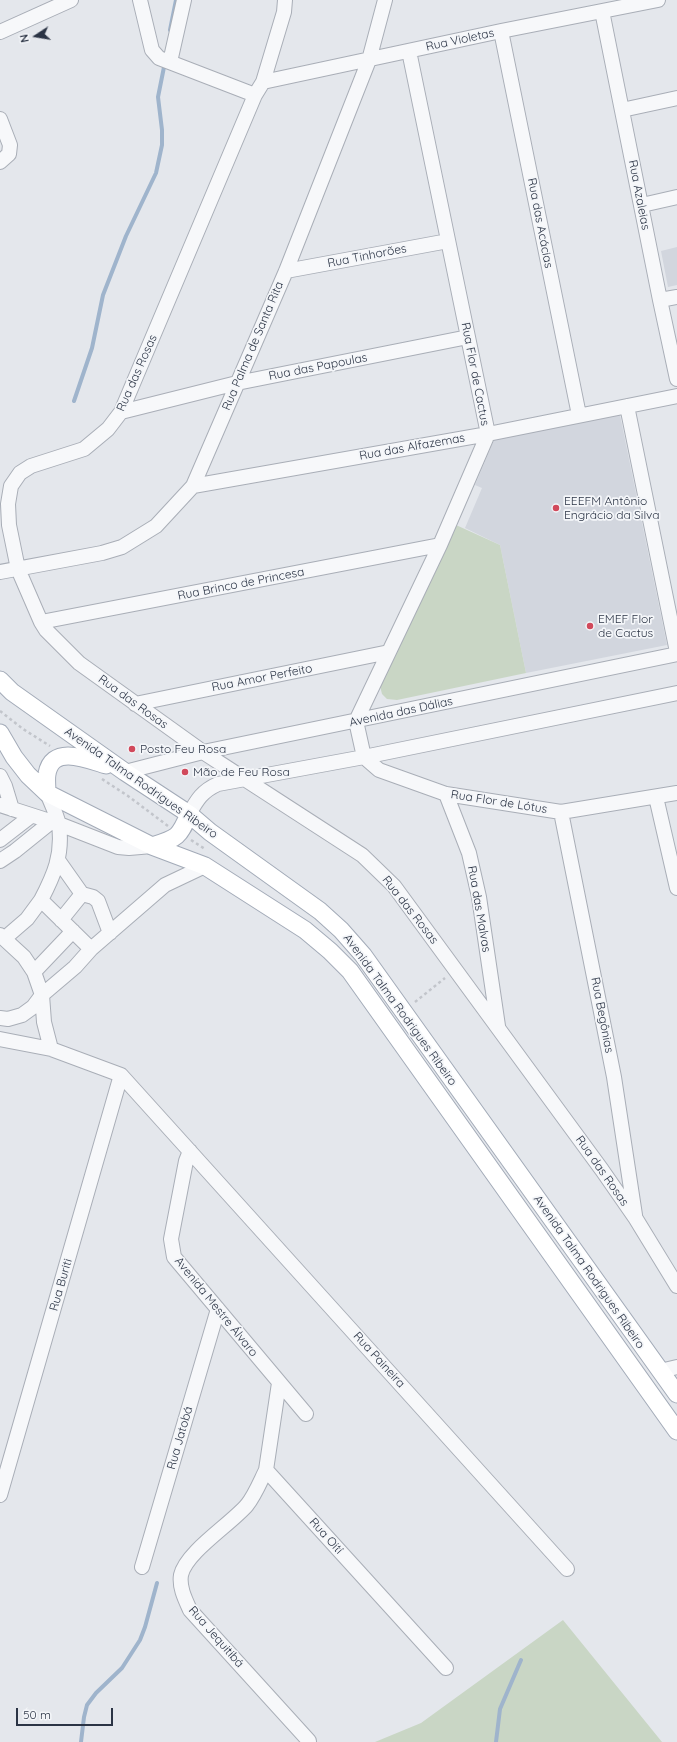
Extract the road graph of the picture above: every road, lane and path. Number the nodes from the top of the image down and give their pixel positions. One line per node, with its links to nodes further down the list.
1 (71, 0): 9 (street)
2 (140, 0): 11 (street)
3 (184, 0): 11 (street)
4 (285, 0): 13 (street, Rua das Rosas)
5 (385, 0): 12 (street, Rua Palma de Santa Rita)
6 (658, 0): 7 (street, Rua Violetas)
7 (602, 10): 8 (street, Rua Violetas); 16 (street, Rua Azaleias)
8 (501, 31): 10 (street, Rua Violetas); 31 (street, Rua das Acácias)
9 (0, 32)
10 (409, 51): 12 (street, Rua Violetas); 21 (street, Rua Flor de Cactus)
11 (166, 60): 14 (street)
12 (369, 60): 13 (street, Rua Violetas); 22 (street, Rua Palma de Santa Rita)
13 (263, 82): 14 (street, Rua das Rosas)
14 (255, 95): 30 (street, Rua das Rosas)
15 (677, 98): 16 (street)
16 (622, 110): 20 (street, Rua Azaleias)
17 (0, 119): 18 (street)
18 (0, 162)
19 (677, 197): 20 (street)
20 (642, 205): 24 (street, Rua Azaleias)
21 (448, 241): 22 (street, Rua Tinhorões); 25 (street, Rua Flor de Cactus)
22 (286, 271): 27 (street, Rua Palma de Santa Rita)
23 (677, 297): 24 (street)
24 (660, 300): 26 (street, Rua Azaleias)
25 (468, 336): 27 (street, Rua das Papoulas); 32 (street, Rua Flor de Cactus)
26 (677, 379)
27 (237, 383): 30 (street, Rua das Papoulas); 33 (street, Rua Palma de Santa Rita)
28 (677, 396): 29 (street, Rua das Alfazemas)
29 (627, 406): 31 (street, Rua das Alfazemas); 39 (street)
30 (121, 412): 35 (street, Rua das Rosas)
31 (579, 416): 32 (street, Rua das Alfazemas)
32 (488, 434): 33 (street, Rua das Alfazemas); 34 (street, Rua Flor de Cactus)
33 (193, 486): 35 (street, Rua Palma de Santa Rita)
34 (440, 545): 37 (street, Rua Brinco de Princesa); 38 (street, Rua Flor de Cactus)
35 (18, 569): 36 (street, Rua Palma de Santa Rita); 37 (street, Rua das Rosas)
36 (0, 572)
37 (41, 622): 42 (street, Rua das Rosas)
38 (389, 652): 42 (street, Rua Amor Perfeito); 43 (street, Rua Flor de Cactus)
39 (677, 653): 43 (street, Avenida das Dálias)
40 (0, 680): 47 (main road, Avenida Talma Rodrigues Ribeiro)
41 (677, 693): 46 (street)
42 (135, 704): 45 (street, Rua das Rosas)
43 (356, 721): 45 (street, Avenida das Dálias); 46 (street)
44 (0, 733): 51 (main road, Avenida Talma Rodrigues Ribeiro)
45 (203, 752): 47 (street, Avenida das Dálias); 49 (street, Rua das Rosas)
46 (364, 757): 49 (street); 52 (street, Rua Flor de Lótus)
47 (125, 772): 51 (main road); 56 (main road, Avenida Talma Rodrigues Ribeiro)
48 (0, 776): 54 (street)
49 (247, 779): 56 (street); 72 (street, Rua das Rosas)
50 (677, 792): 53 (street, Rua Flor de Lótus)
51 (47, 793): 58 (street); 60 (main road, Avenida Talma Rodrigues Ribeiro)
52 (446, 794): 55 (street, Rua Flor de Lótus); 79 (street, Rua das Malvas)
53 (656, 797): 55 (street, Rua Flor de Lótus); 64 (street)
54 (6, 807): 57 (street)
55 (561, 812): 84 (street, Rua Begônias)
56 (189, 814): 60 (main road); 75 (main road, Avenida Talma Rodrigues Ribeiro)
57 (31, 816): 58 (street); 59 (street)
58 (55, 823): 60 (street); 61 (street); 62 (street)
59 (0, 840)
60 (152, 846): 63 (main road, Avenida Talma Rodrigues Ribeiro)
61 (58, 860): 65 (street); 66 (street)
62 (0, 861)
63 (205, 866): 69 (street); 93 (main road, Avenida Talma Rodrigues Ribeiro)
64 (677, 888)
65 (82, 894): 67 (street); 69 (street)
66 (42, 900): 67 (street); 70 (street)
67 (61, 920): 68 (street)
68 (73, 931): 71 (street); 73 (street)
69 (110, 933): 71 (street)
70 (2, 936): 73 (street)
71 (91, 949): 74 (street)
72 (456, 969): 75 (path); 79 (street, Rua das Rosas)
73 (34, 972): 74 (street)
74 (42, 995): 76 (street); 78 (street)
75 (403, 1012): 89 (main road, Avenida Talma Rodrigues Ribeiro)
76 (22, 1015): 77 (street); 78 (street)
77 (0, 1018)
78 (44, 1022): 81 (street)
79 (499, 1028): 84 (street, Rua das Rosas)
80 (0, 1039): 81 (street)
81 (51, 1049): 82 (street)
82 (121, 1075): 83 (street); 95 (street, Rua Buriti)
83 (190, 1151): 87 (street, Avenida Mestre Álvaro); 97 (street, Rua Paineira)
84 (636, 1220): 85 (street, Rua das Rosas)
85 (671, 1268): 86 (street, Rua das Rosas)
86 (677, 1286)
87 (218, 1309): 90 (street, Avenida Mestre Álvaro); 96 (street, Rua Jatobá)
88 (677, 1367): 89 (street)
89 (660, 1371): 91 (main road, Avenida Talma Rodrigues Ribeiro)
90 (279, 1383): 92 (street, Avenida Mestre Álvaro); 94 (street)
91 (677, 1394)
92 (306, 1414)
93 (677, 1432)
94 (266, 1470): 98 (street, Rua Oití); 99 (street, Rua Jequitibá)
95 (0, 1495)
96 (142, 1567)
97 (567, 1569)
98 (446, 1668)
99 (309, 1741)

